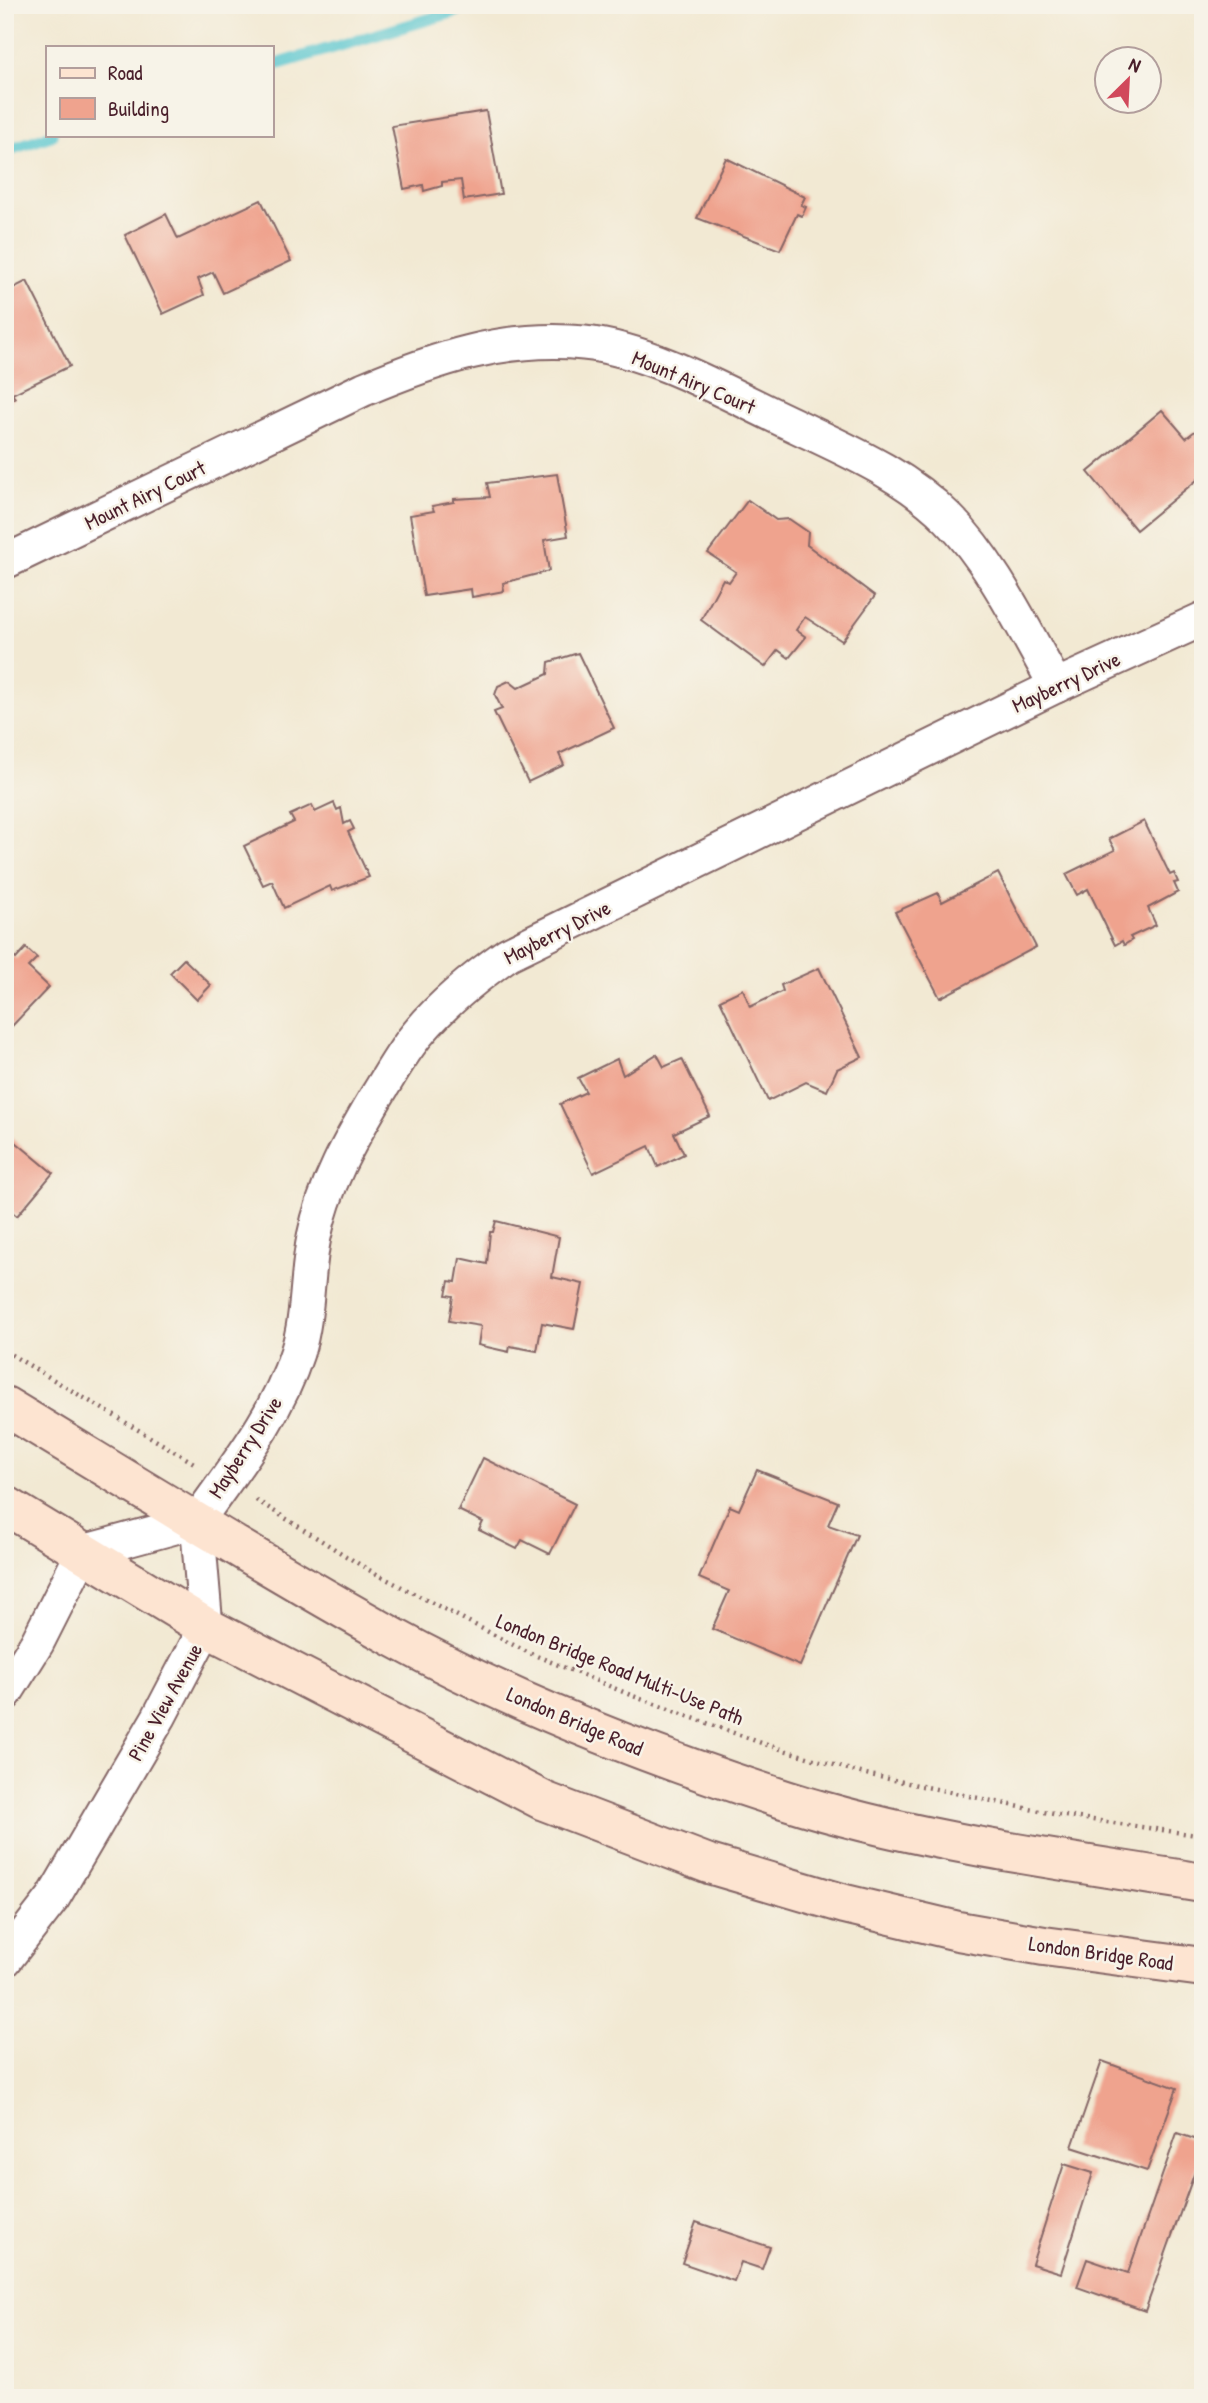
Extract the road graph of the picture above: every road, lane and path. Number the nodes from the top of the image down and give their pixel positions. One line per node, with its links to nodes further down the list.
1 (5, 562): 3 (street, Mount Airy Court)
2 (1203, 619): 3 (street, Mayberry Drive)
3 (1056, 686): 6 (street, Mayberry Drive)
4 (5, 1351): 6 (path, London Bridge Road Multi-Use Path)
5 (5, 1406): 8 (main road, London Bridge Road)
6 (225, 1481): 8 (street, Mayberry Drive); 12 (path, London Bridge Road Multi-Use Path)
7 (5, 1505): 9 (main road, London Bridge Road)
8 (197, 1521): 9 (street); 10 (street, Pine View Avenue); 13 (main road, London Bridge Road)
9 (83, 1552): 10 (main road, London Bridge Road); 11 (street)
10 (206, 1627): 14 (street, Pine View Avenue); 15 (main road, London Bridge Road)
11 (5, 1694)
12 (1203, 1836)
13 (1203, 1883)
14 (5, 1960)
15 (1203, 1967)

